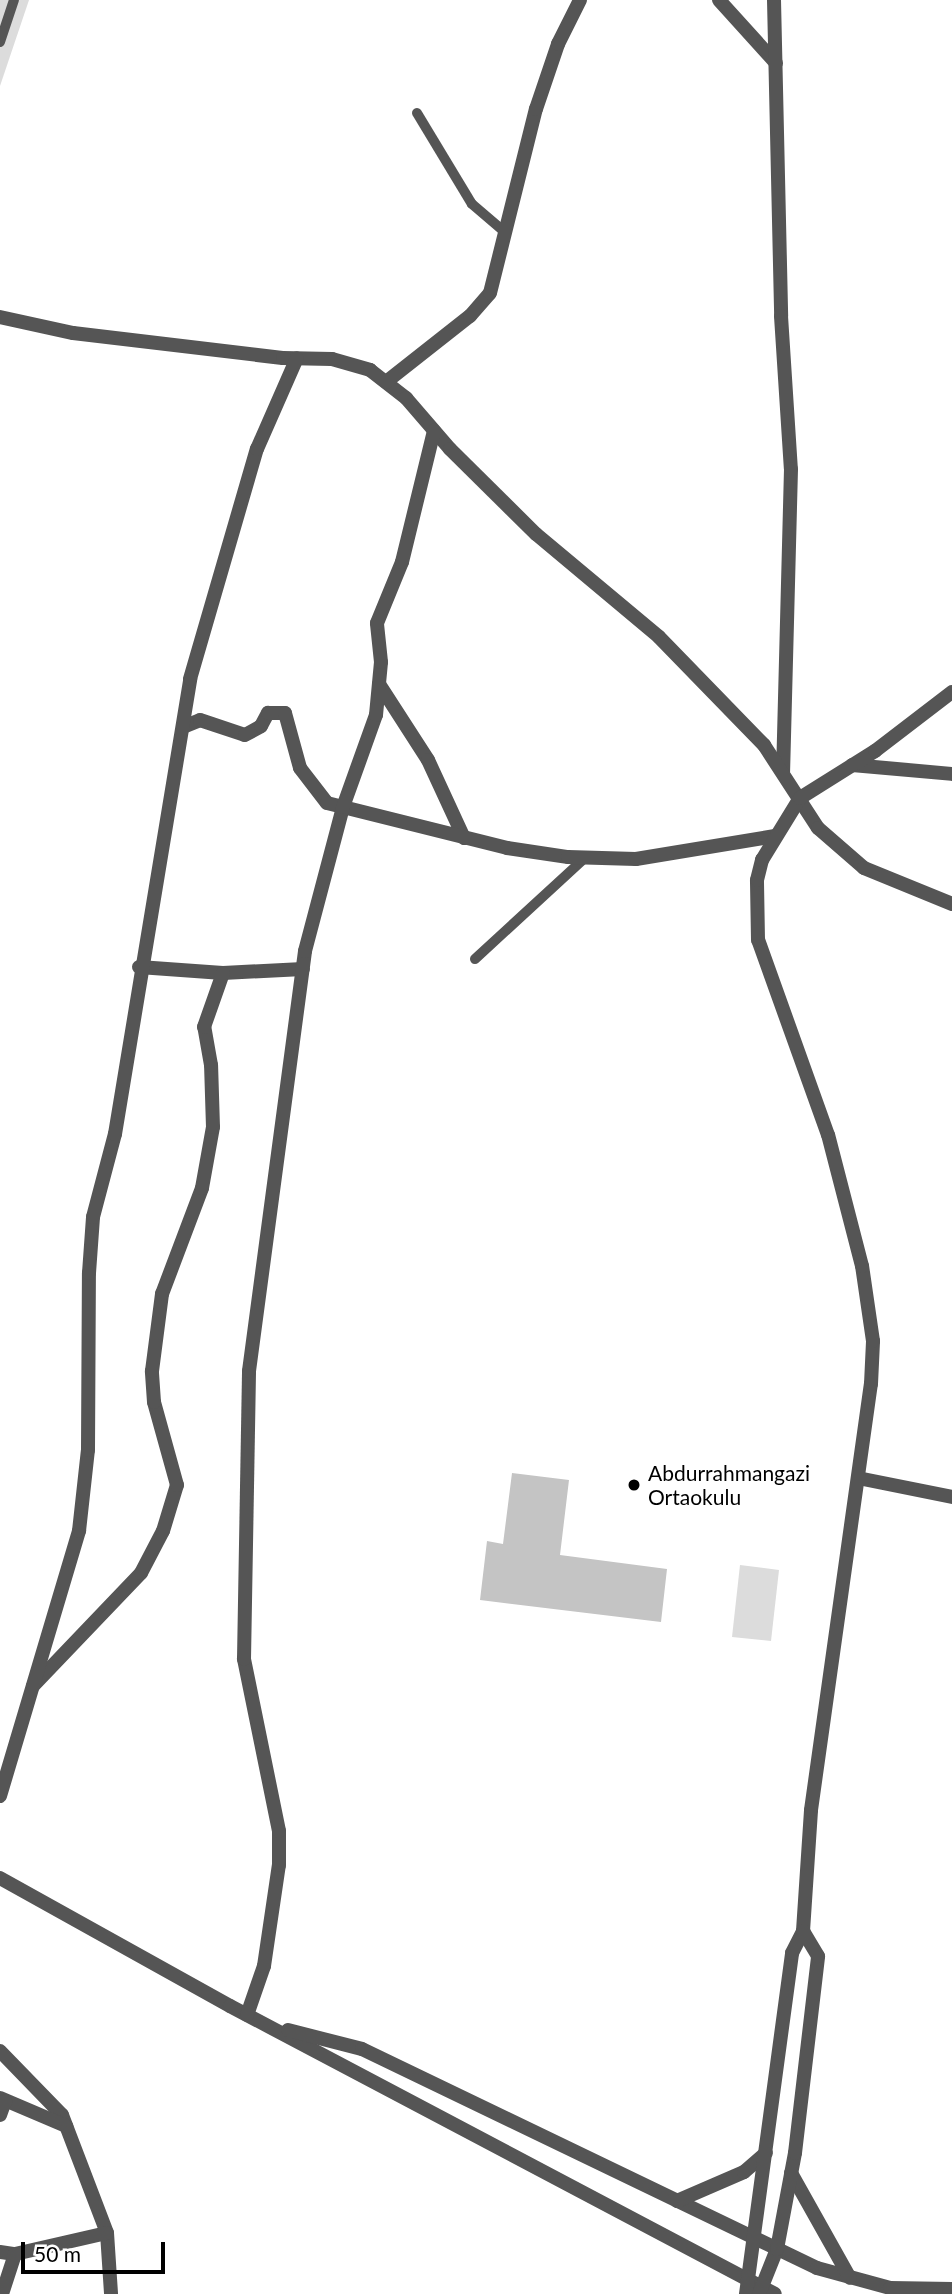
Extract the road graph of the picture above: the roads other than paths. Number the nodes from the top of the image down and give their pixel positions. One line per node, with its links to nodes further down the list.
1 (14, 0): 5 (lane)
2 (580, 0): 8 (street)
3 (719, 0): 6 (street)
4 (774, 0): 6 (street)
5 (0, 42)
6 (776, 62): 17 (street)
7 (416, 113): 8 (lane)
8 (506, 233): 11 (street)
9 (0, 317): 10 (street)
10 (297, 358): 11 (street); 15 (street)
11 (386, 382): 12 (street)
12 (434, 430): 13 (street); 17 (street)
13 (379, 684): 20 (street); 22 (street)
14 (952, 692): 16 (street)
15 (183, 727): 20 (street); 26 (street)
16 (852, 765): 18 (street); 19 (street)
17 (783, 772): 19 (street)
18 (952, 774)
19 (800, 798): 21 (street); 24 (street)
20 (343, 807): 22 (street); 27 (street)
21 (775, 836): 23 (street); 29 (street)
22 (464, 838): 23 (street)
23 (585, 858): 25 (lane)
24 (952, 904)
25 (475, 959)
26 (139, 967): 28 (street); 31 (street)
27 (303, 969): 28 (street); 35 (street)
28 (223, 973): 31 (street)
29 (858, 1478): 30 (street); 34 (street)
30 (952, 1497)
31 (32, 1687): 32 (street)
32 (0, 1796)
33 (0, 1878): 35 (street)
34 (803, 1931): 41 (street); 42 (street)
35 (247, 2015): 36 (street)
36 (263, 2023): 43 (street); 50 (street)
37 (0, 2051): 40 (street)
38 (3, 2099): 39 (street); 40 (street)
39 (0, 2115)
40 (66, 2126): 44 (street)
41 (766, 2153): 43 (street); 45 (street)
42 (791, 2173): 46 (street); 49 (street)
43 (677, 2201): 45 (street)
44 (107, 2233): 48 (street); 54 (street)
45 (754, 2238): 46 (street); 50 (street)
46 (777, 2249): 49 (street); 52 (street)
47 (0, 2252): 48 (street)
48 (15, 2254): 53 (street)
49 (850, 2278): 51 (street)
50 (746, 2288): 52 (street)
51 (952, 2289)
52 (766, 2292)
53 (2, 2294)
54 (111, 2294)

